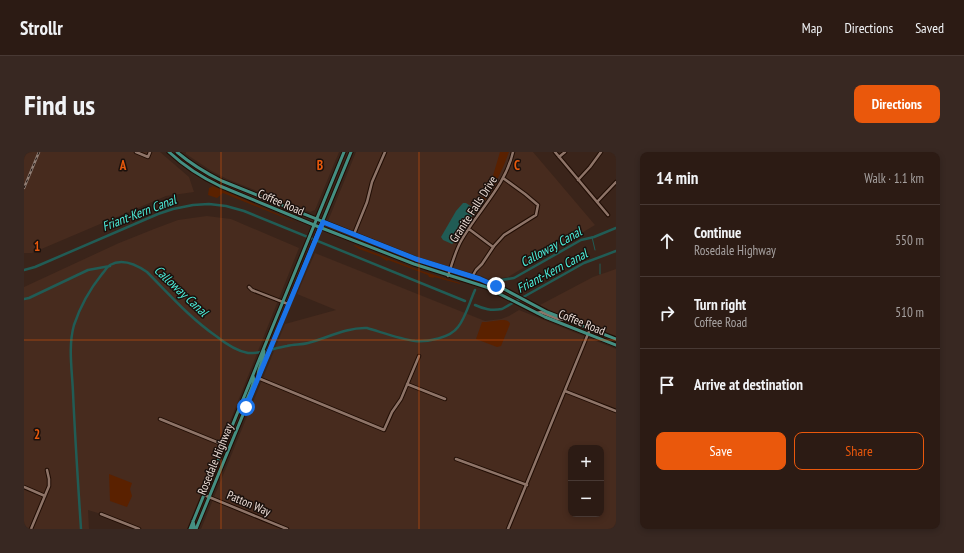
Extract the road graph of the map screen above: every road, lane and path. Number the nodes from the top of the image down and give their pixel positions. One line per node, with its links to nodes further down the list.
1 (136, 152): 2 (street)
2 (151, 152)
3 (169, 152): 20 (main road, Coffee Road)
4 (177, 152): 18 (main road, Coffee Road)
5 (344, 152): 18 (main road, Rosedale Highway)
6 (351, 152): 19 (main road, Rosedale Highway)
7 (385, 152): 23 (street)
8 (513, 152): 13 (street, Granite Falls Drive)
9 (554, 152): 12 (street)
10 (565, 152): 12 (street)
11 (601, 152): 14 (street)
12 (559, 158): 14 (street)
13 (503, 178): 22 (street, Granite Falls Drive); 24 (street)
14 (578, 180): 16 (street)
15 (616, 182): 16 (street)
16 (597, 202): 17 (street)
17 (608, 216)
18 (317, 219): 19 (main road, Coffee Road); 20 (main road, Rosedale Highway)
19 (323, 222): 21 (main road, Rosedale Highway); 23 (main road, Coffee Road)
20 (314, 225): 21 (main road, Coffee Road); 29 (main road, Rosedale Highway)
21 (320, 228): 26 (main road, Coffee Road); 30 (main road, Rosedale Highway)
22 (469, 229): 24 (street); 25 (street, Granite Falls Drive)
23 (354, 234): 25 (main road, Coffee Road)
24 (493, 247): 27 (street)
25 (450, 270): 26 (street, Granite Falls Drive); 27 (main road, Coffee Road)
26 (448, 276): 31 (main road, Coffee Road)
27 (472, 277): 32 (main road, Coffee Road)
28 (249, 287): 29 (street)
29 (283, 302): 30 (street); 38 (main road, Rosedale Highway)
30 (288, 304): 38 (main road, Rosedale Highway)
31 (538, 313): 32 (street); 34 (main road, Coffee Road)
32 (568, 320): 33 (main road, Coffee Road)
33 (590, 329): 34 (street); 35 (main road, Coffee Road)
34 (588, 334): 36 (main road, Coffee Road); 42 (street)
35 (616, 339)
36 (616, 345)
37 (419, 356): 41 (street)
38 (263, 357): 39 (main road, Rosedale Highway); 40 (main road, Rosedale Highway)
39 (253, 376): 44 (main road); 47 (main road, Rosedale Highway)
40 (258, 378): 41 (street); 44 (main road, Rosedale Highway)
41 (407, 384): 43 (street)
42 (565, 390): 45 (street); 50 (street)
43 (445, 399)
44 (246, 407): 54 (main road, Rosedale Highway)
45 (616, 411)
46 (160, 419): 47 (street)
47 (224, 446): 52 (main road, Rosedale Highway)
48 (456, 459): 50 (street)
49 (47, 470): 53 (street)
50 (527, 485): 62 (street)
51 (24, 487): 53 (street)
52 (204, 495): 54 (street, Patton Way); 56 (main road, Rosedale Highway)
53 (45, 496): 57 (street)
54 (209, 496): 60 (main road, Rosedale Highway); 61 (street, Patton Way)
55 (101, 514): 58 (street)
56 (193, 522): 59 (main road, Rosedale Highway); 60 (main road)
57 (31, 529)
58 (139, 529)
59 (190, 529)
60 (194, 529)
61 (286, 529)
62 (508, 529)

